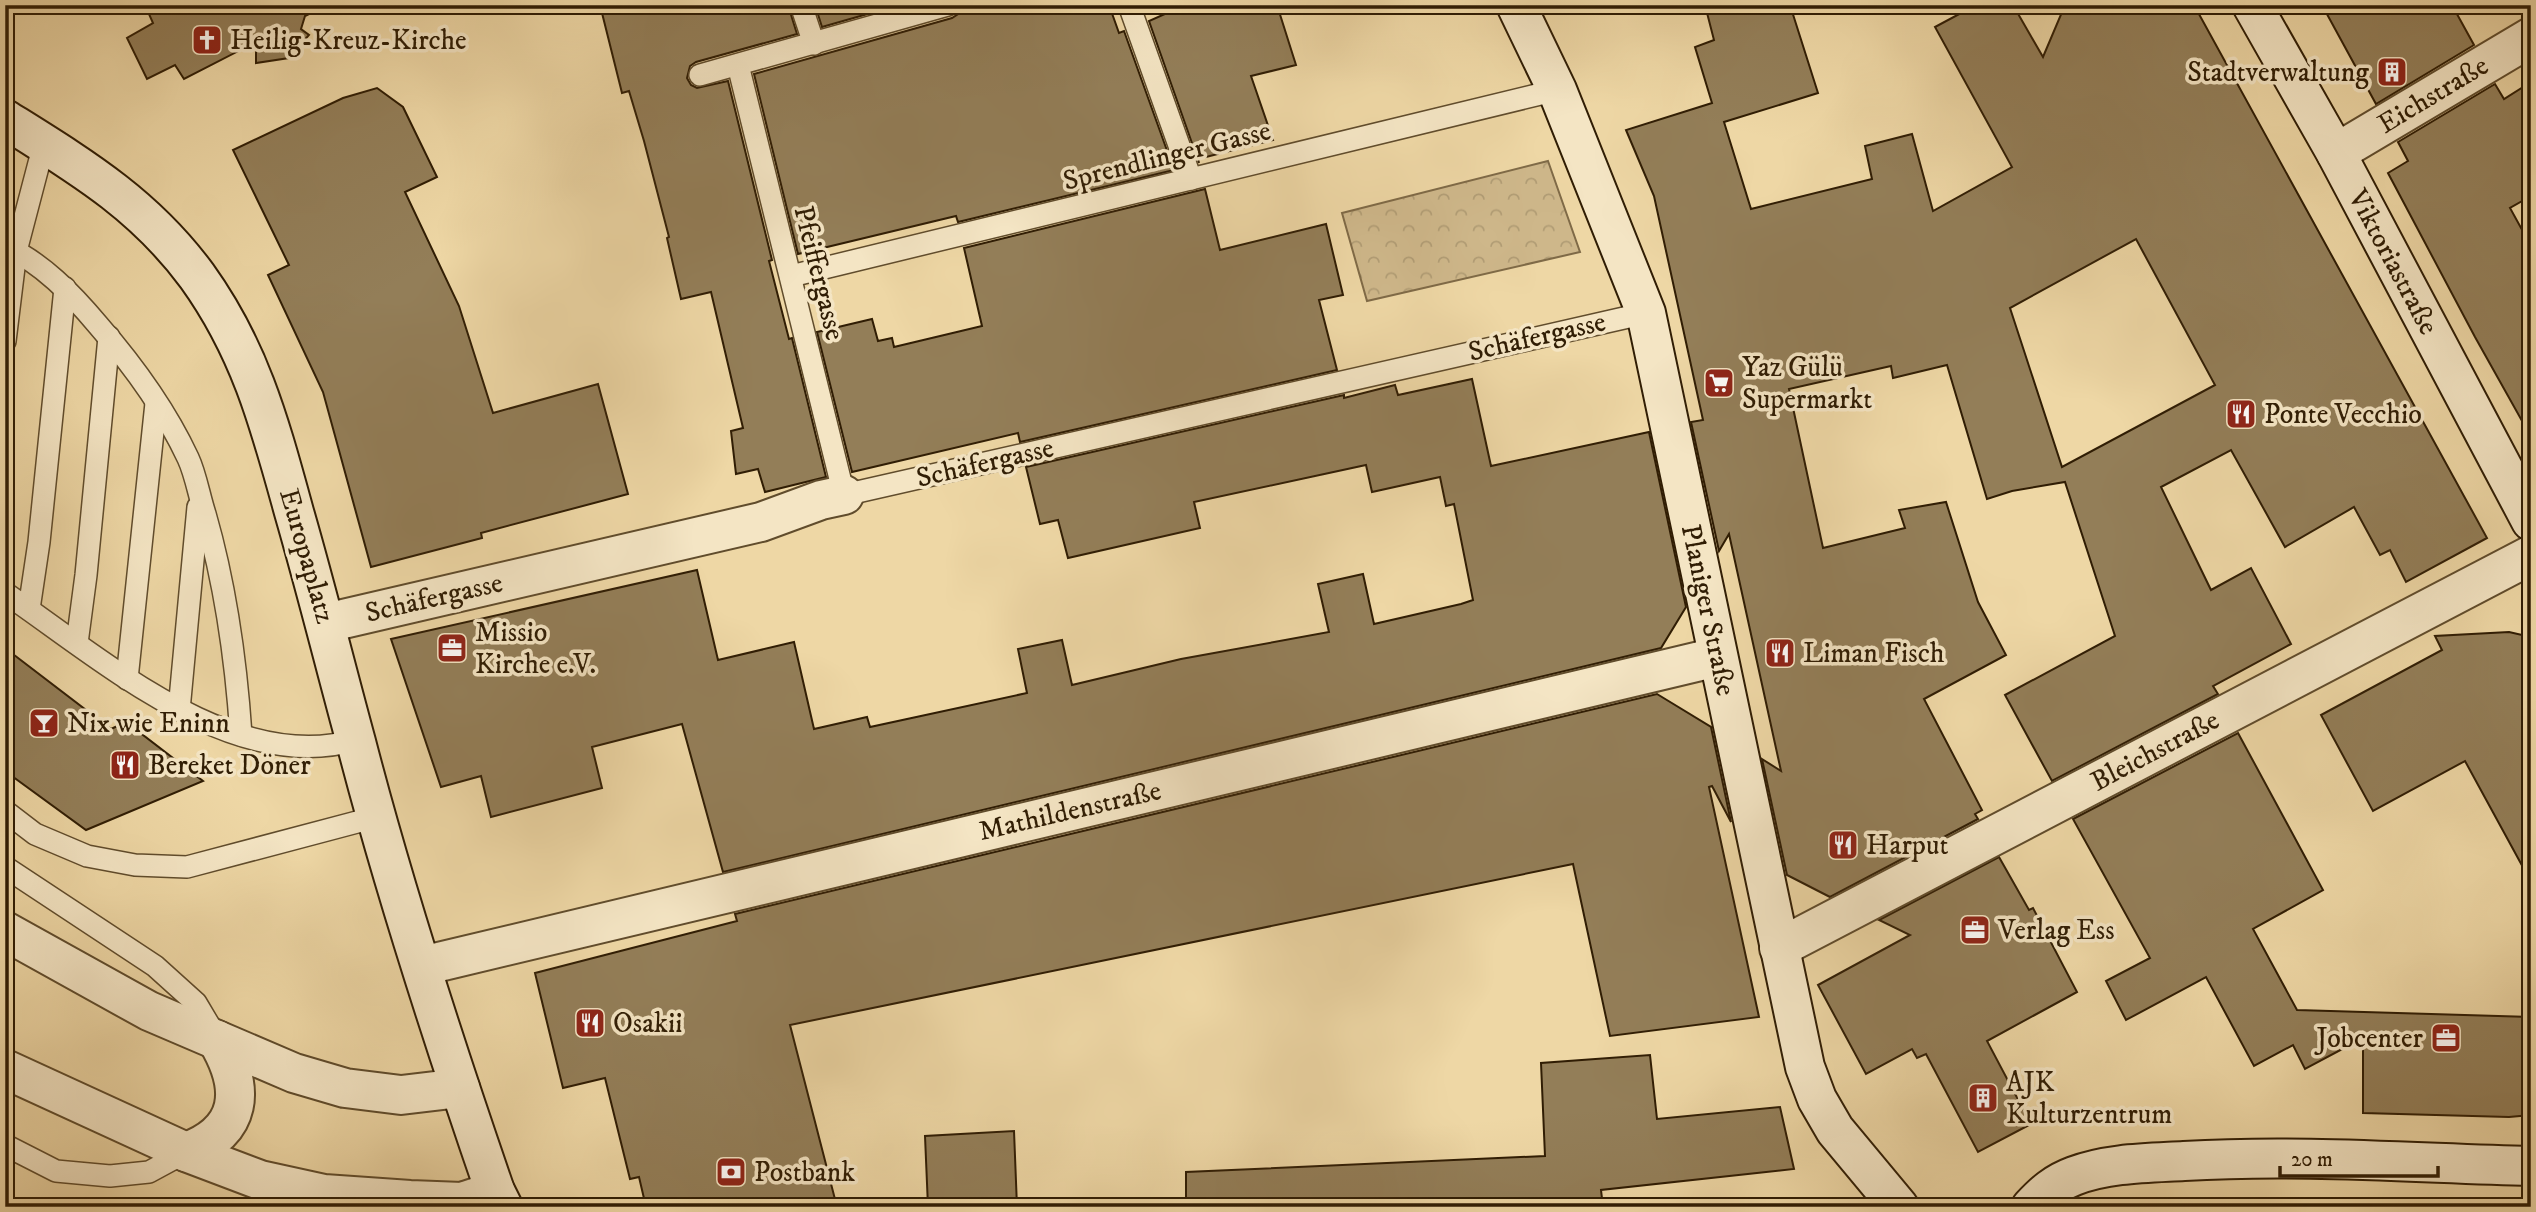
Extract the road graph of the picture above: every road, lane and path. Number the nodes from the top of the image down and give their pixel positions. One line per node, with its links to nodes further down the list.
1 (801, 5): 7 (lane)
2 (948, 5): 7 (lane)
3 (1129, 5): 14 (lane)
4 (1516, 5): 10 (street, Planiger Straße)
5 (2252, 5): 13 (street, Viktoriastraße)
6 (2531, 37): 13 (street, Eichstraße)
7 (814, 44): 8 (lane)
8 (738, 65): 9 (lane); 16 (lane, Pfeiffergasse)
9 (700, 75)
10 (1557, 90): 14 (lane, Sprendlinger Gasse); 18 (street, Planiger Straße)
11 (5, 119): 12 (street, Europaplatz)
12 (44, 144): 15 (lane); 28 (street, Europaplatz)
13 (2336, 153): 24 (street, Viktoriastraße)
14 (1191, 179): 16 (lane, Sprendlinger Gasse)
15 (11, 248): 17 (lane); 20 (lane)
16 (791, 276): 23 (lane, Pfeiffergasse)
17 (65, 288): 19 (lane); 27 (lane)
18 (1646, 313): 23 (lane, Schäfergasse); 30 (street, Planiger Straße)
19 (109, 338): 21 (lane); 29 (lane)
20 (5, 341)
21 (156, 403): 22 (lane); 31 (lane)
22 (199, 494): 32 (lane); 33 (lane)
23 (844, 495): 28 (street, Schäfergasse)
24 (2531, 521)
25 (2531, 555): 39 (street, Bleichstraße)
26 (5, 593): 27 (lane)
27 (29, 609): 29 (lane)
28 (326, 623): 34 (street, Europaplatz)
29 (77, 643): 31 (lane)
30 (1717, 657): 39 (street, Planiger Straße); 40 (street, Mathildenstraße)
31 (127, 678): 32 (lane)
32 (178, 709): 33 (lane)
33 (241, 735): 34 (lane)
34 (355, 740): 36 (street, Europaplatz)
35 (5, 811): 36 (lane)
36 (376, 817): 40 (street, Europaplatz)
37 (5, 867): 41 (lane)
38 (5, 931): 41 (street)
39 (1779, 948): 48 (street, Planiger Straße)
40 (422, 966): 43 (street, Europaplatz)
41 (217, 1040): 43 (street); 45 (street)
42 (5, 1069): 45 (street, Europaplatz)
43 (460, 1087): 47 (street, Europaplatz)
44 (5, 1145): 45 (lane)
45 (186, 1152): 47 (street, Europaplatz)
46 (2531, 1167): 51 (street)
47 (499, 1199)
48 (1899, 1207)
49 (2003, 1207): 50 (street)
50 (2013, 1207)
51 (2031, 1207)

